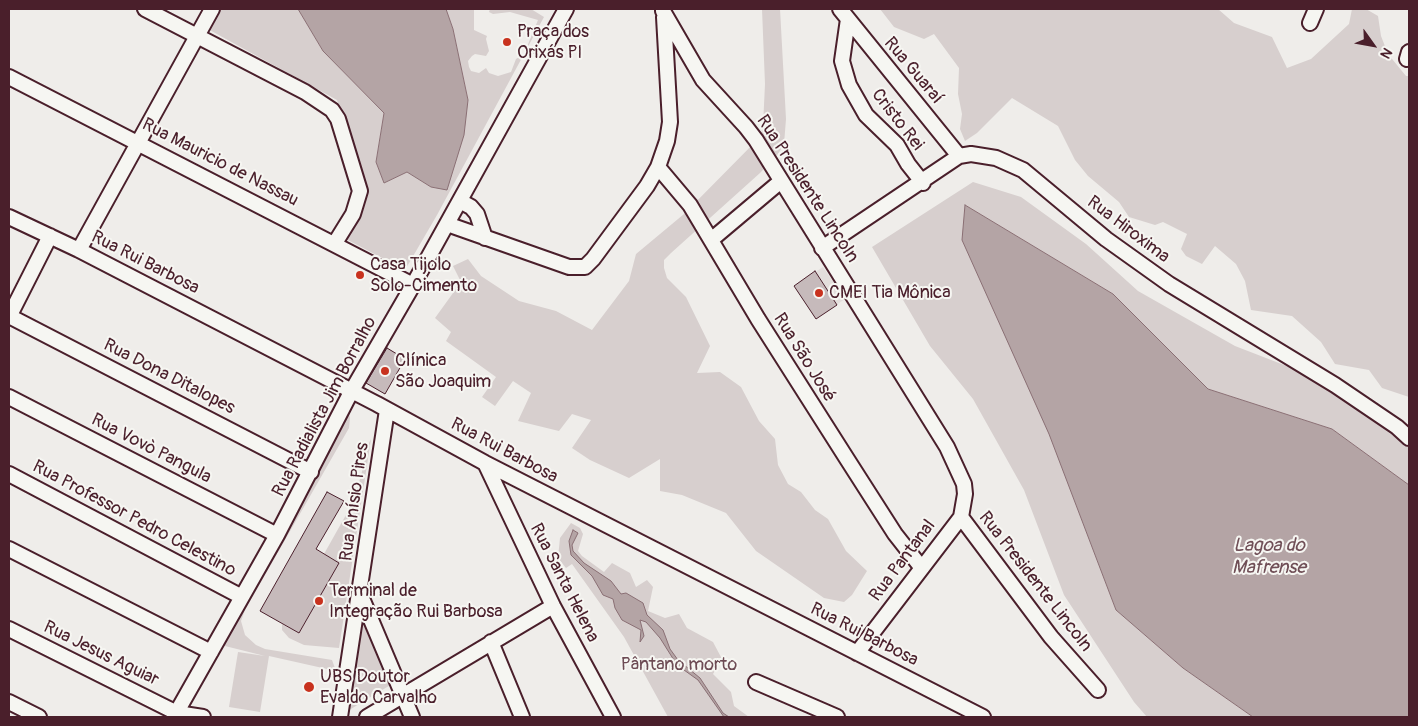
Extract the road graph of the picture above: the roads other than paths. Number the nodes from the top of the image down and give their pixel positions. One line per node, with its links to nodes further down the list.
1 (145, 9): 8 (street)
2 (212, 9): 8 (street)
3 (566, 9): 15 (street, Rua Radialista Jim Borralho)
4 (1316, 9): 7 (street)
5 (663, 10): 12 (street); 13 (street, Rua Presidente Lincoln)
6 (844, 14): 11 (street, Rua Guaraí); 14 (street, Cristo Rei)
7 (1310, 23)
8 (197, 35): 10 (street); 21 (street)
9 (9, 77): 10 (street, Rua Mauricio de Nassau)
10 (138, 142): 21 (street, Rua Mauricio de Nassau); 23 (street)
11 (959, 156): 14 (street); 29 (street, Rua Hiroxima)
12 (658, 167): 18 (street, Rua São José); 20 (street)
13 (781, 181): 18 (street); 22 (street, Rua Presidente Lincoln)
14 (922, 182): 22 (street)
15 (460, 201): 17 (street, Rua Radialista Jim Borralho); 20 (street)
16 (9, 217): 19 (street, Rua Rui Barbosa)
17 (447, 224): 20 (street); 24 (street, Rua Radialista Jim Borralho)
18 (708, 235): 36 (street, Rua São José)
19 (50, 236): 23 (street, Rua Rui Barbosa); 25 (street)
20 (485, 238)
21 (336, 244): 24 (street, Rua Mauricio de Nassau)
22 (822, 248): 33 (street, Rua Presidente Lincoln)
23 (79, 250): 26 (street, Rua Rui Barbosa)
24 (413, 285): 26 (street, Rua Radialista Jim Borralho)
25 (9, 317): 31 (street, Rua Dona Ditalopes)
26 (352, 392): 28 (street, Rua Rui Barbosa); 31 (street, Rua Radialista Jim Borralho)
27 (9, 397): 34 (street, Rua Vovò Pangula)
28 (387, 410): 30 (street, Rua Rui Barbosa); 37 (street, Rua Anísio Pires)
29 (1409, 438)
30 (485, 463): 39 (street, Rua Santa Helena); 43 (street, Rua Rui Barbosa)
31 (311, 472): 34 (street, Rua Radialista Jim Borralho)
32 (9, 474): 38 (street, Rua Professor Pedro Celestino)
33 (960, 517): 36 (street, Rua Pantanal); 45 (street, Rua Presidente Lincoln)
34 (277, 535): 38 (street, Rua Radialista Jim Borralho)
35 (9, 549): 42 (street)
36 (921, 567): 43 (street, Rua Pantanal)
37 (360, 596): 46 (street); 51 (street, Rua Anísio Pires)
38 (242, 597): 42 (street, Rua Radialista Jim Borralho)
39 (553, 606): 41 (street); 55 (street, Rua Santa Helena)
40 (9, 629): 48 (street, Rua Jesus Aguiar)
41 (491, 642): 46 (street); 54 (street)
42 (211, 652): 48 (street, Rua Radialista Jim Borralho)
43 (857, 653): 57 (street, Rua Rui Barbosa)
44 (756, 682): 56 (street)
45 (1098, 690)
46 (403, 695): 52 (street); 53 (street)
47 (9, 702): 49 (street)
48 (176, 715): 50 (street, Rua Jesus Aguiar)
49 (39, 717)
50 (203, 717)
51 (340, 717)
52 (367, 717)
53 (412, 717)
54 (522, 717)
55 (613, 717)
56 (836, 717)
57 (983, 717)

